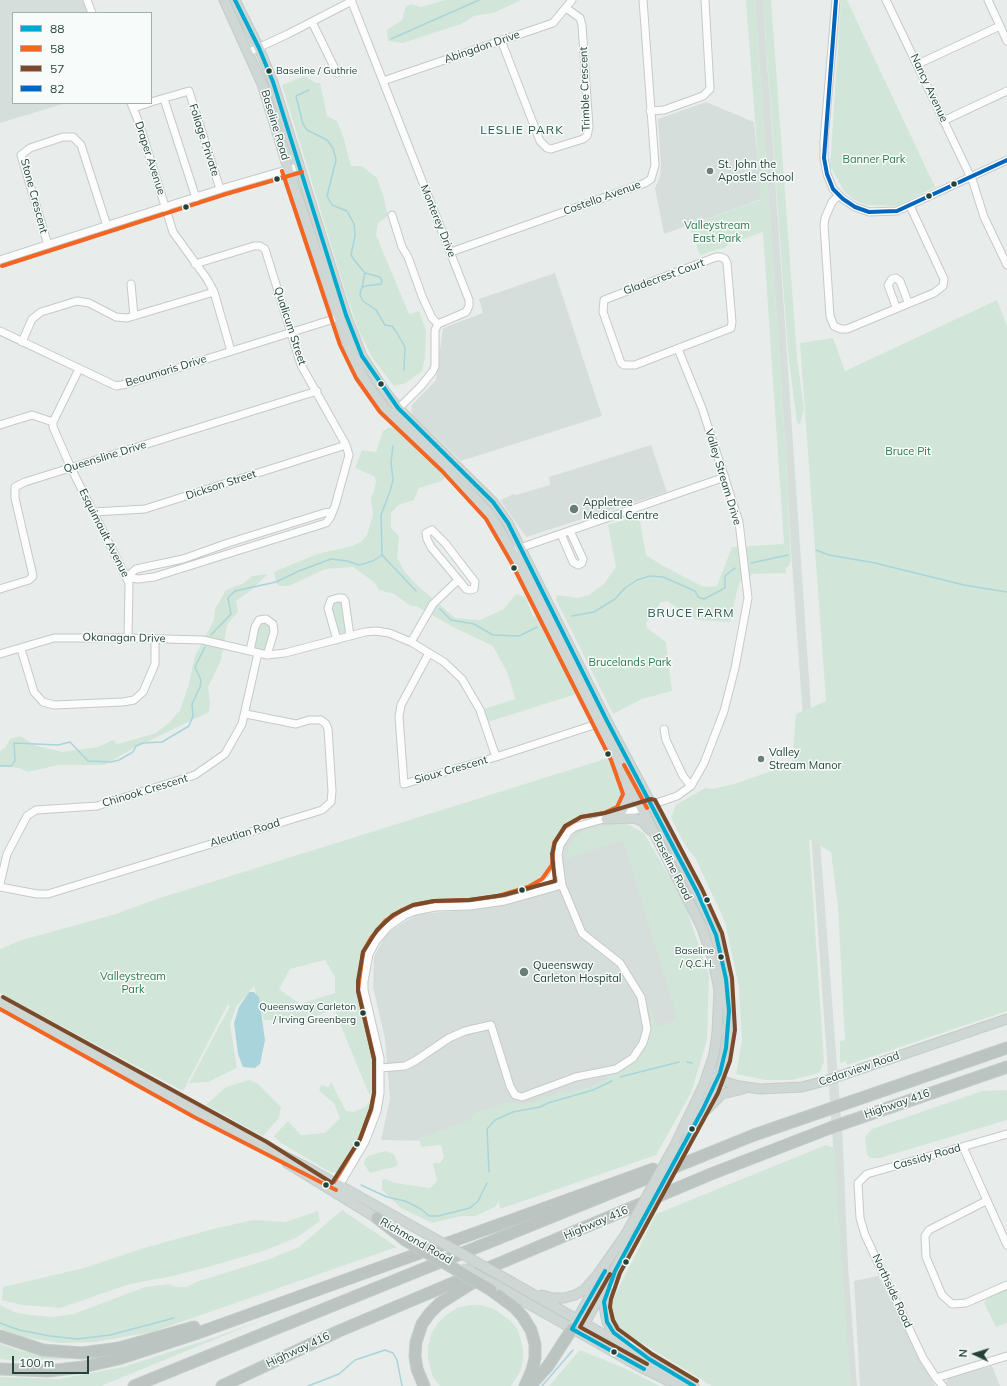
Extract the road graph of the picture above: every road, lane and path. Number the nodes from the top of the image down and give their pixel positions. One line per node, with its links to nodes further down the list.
1 (87, 0): 12 (street)
2 (224, 0): 18 (main road, Baseline Road)
3 (235, 0): 17 (main road, Baseline Road)
4 (572, 0): 11 (street, Abingdon Drive)
5 (643, 0): 26 (street, Costello Avenue)
6 (705, 0): 26 (street)
7 (836, 0): 33 (street)
8 (886, 0): 19 (street, Nancy Avenue)
9 (988, 0): 14 (street)
10 (351, 1): 13 (street); 21 (street, Monterey Drive)
11 (566, 8): 15 (street, Abingdon Drive); 15 (street, Trimble Crescent)
12 (92, 12)
13 (312, 22): 17 (street); 20 (street)
14 (1000, 26): 16 (street); 19 (street)
15 (501, 40): 21 (street, Abingdon Drive)
16 (1007, 41)
17 (259, 48): 18 (street); 29 (main road, Baseline Road)
18 (249, 52): 30 (main road, Baseline Road)
19 (918, 64): 27 (street, Nancy Avenue)
20 (337, 73)
21 (383, 82): 42 (street, Monterey Drive)
22 (1007, 91): 27 (street)
23 (164, 98): 24 (street); 32 (street, Foliage Private); 34 (street)
24 (152, 102)
25 (132, 105): 36 (street, Draper Avenue)
26 (650, 111): 42 (street, Costello Avenue)
27 (943, 121): 31 (street, Nancy Avenue)
28 (1007, 160): 31 (street)
29 (300, 166): 30 (street); 60 (main road, Baseline Road)
30 (288, 169): 32 (street); 51 (main road, Baseline Road)
31 (971, 177): 35 (street); 41 (street, Nancy Avenue)
32 (220, 190): 34 (street)
33 (839, 195): 35 (street); 49 (street)
34 (196, 198): 36 (street)
35 (910, 206): 48 (street)
36 (166, 208): 38 (street); 44 (street, Draper Avenue)
37 (392, 216): 52 (street)
38 (107, 226): 39 (street); 39 (street, Stone Crescent)
39 (48, 245): 43 (street)
40 (1007, 247): 41 (street)
41 (1000, 250): 45 (street, Nancy Avenue)
42 (451, 252): 52 (street, Monterey Drive)
43 (0, 260)
44 (195, 264): 47 (street, Draper Avenue); 54 (street, Qualicum Street)
45 (1007, 265)
46 (131, 284): 50 (street)
47 (214, 292): 50 (street); 57 (street, Draper Avenue)
48 (908, 302): 49 (street); 49 (street)
49 (896, 307)
50 (134, 316): 55 (street)
51 (337, 318): 54 (street, Beaumaris Drive); 60 (main road, Baseline Road)
52 (438, 324): 60 (street)
53 (0, 331): 55 (street, Beaumaris Drive)
54 (291, 333): 57 (street, Beaumaris Drive); 59 (street, Qualicum Street)
55 (22, 342): 58 (street, Beaumaris Drive)
56 (678, 349): 56 (street, Gladecrest Court); 65 (street, Valley Stream Drive)
57 (231, 351): 58 (street, Beaumaris Drive)
58 (79, 369): 61 (street)
59 (317, 391): 63 (street, Qualicum Street); 64 (street, Queensline Drive)
60 (395, 412): 71 (main road, Baseline Road); 72 (main road, Baseline Road)
61 (53, 422): 62 (street); 64 (street, Esquimault Avenue)
62 (0, 425)
63 (346, 445): 66 (street, Dickson Street); 67 (street, Qualicum Street)
64 (71, 468): 66 (street, Esquimault Avenue); 76 (street, Queensline Drive)
65 (725, 477): 68 (street); 93 (street, Valley Stream Drive)
66 (94, 512): 74 (street, Esquimault Avenue)
67 (332, 512): 70 (street); 73 (street, Qualicum Street)
68 (570, 531): 69 (street); 69 (street)
69 (561, 534): 71 (street)
70 (228, 543): 73 (street); 74 (street)
71 (521, 548): 72 (street); 89 (main road, Baseline Road)
72 (512, 552): 89 (main road, Baseline Road)
73 (231, 553): 74 (street, Qualicum Street)
74 (127, 577): 78 (street, Esquimault Avenue)
75 (458, 580): 75 (street); 81 (street)
76 (0, 589)
77 (350, 636): 80 (street, Okanagan Drive); 80 (street); 81 (street, Okanagan Drive)
78 (128, 638): 79 (street, Okanagan Drive); 82 (street, Okanagan Drive)
79 (155, 639): 82 (street); 83 (street, Okanagan Drive)
80 (337, 640): 87 (street, Okanagan Drive)
81 (410, 642): 85 (street, Okanagan Drive)
82 (21, 649): 86 (street, Okanagan Drive)
83 (250, 651): 84 (street, Okanagan Drive); 87 (street)
84 (258, 653): 87 (street, Okanagan Drive); 88 (street, Chinook Crescent)
85 (429, 653): 91 (street, Okanagan Drive); 91 (street, Sioux Crescent)
86 (0, 654)
87 (267, 655)
88 (246, 714): 99 (street, Chinook Crescent); 101 (street, Aleutian Road)
89 (603, 722): 91 (street, Sioux Crescent); 92 (main road, Baseline Road); 94 (main road, Baseline Road)
90 (664, 729): 93 (street)
91 (496, 757)
92 (619, 762): 95 (main road, Baseline Road); 96 (main road)
93 (691, 786): 94 (street, Valley Stream Drive)
94 (652, 805): 95 (street, Valley Stream Drive); 109 (main road, Baseline Road)
95 (643, 808): 96 (street, Valley Stream Drive); 97 (main road, Baseline Road)
96 (606, 819): 97 (main road); 98 (street, Valley Stream Drive)
97 (664, 851): 108 (main road, Baseline Road)
98 (558, 867): 100 (street); 102 (street)
99 (0, 884)
100 (562, 885): 102 (street); 107 (street)
101 (0, 888)
102 (530, 894): 107 (street)
103 (0, 1002): 115 (main road, Richmond Road)
104 (1007, 1019): 110 (main road, Cedarview Road)
105 (1007, 1048): 113 (highway, Highway 416)
106 (1007, 1066): 121 (highway, Highway 416)
107 (380, 1068): 115 (street)
108 (707, 1076): 109 (main road, Cedarview Road); 119 (main road, Baseline Road, bridge)
109 (717, 1080): 110 (main road, Cedarview Road); 111 (main road, Baseline Road)
110 (750, 1088): 111 (main road)
111 (698, 1119): 122 (main road, Baseline Road, bridge)
112 (1007, 1134): 114 (street, Cassidy Road)
113 (754, 1135): 125 (highway); 135 (highway)
114 (963, 1147): 116 (street, Cassidy Road); 117 (street)
115 (336, 1188): 118 (main road, Richmond Road); 123 (main road, Richmond Road, bridge)
116 (857, 1190): 133 (street, Northside Road)
117 (986, 1201): 120 (street); 124 (street)
118 (377, 1218): 126 (highway, bridge)
119 (626, 1234): 123 (main road); 127 (main road, Baseline Road)
120 (1007, 1245)
121 (512, 1258): 134 (highway, Highway 416); 138 (highway)
122 (615, 1271): 127 (main road, Baseline Road); 131 (main road)
123 (514, 1283): 127 (main road, Richmond Road)
124 (1007, 1285)
125 (324, 1286): 129 (highway); 132 (highway)
126 (494, 1288): 128 (main road); 139 (highway)
127 (581, 1321): 128 (main road, Baseline Road); 131 (main road, Richmond Road)
128 (576, 1331): 140 (highway); 141 (main road)
129 (0, 1336)
130 (1007, 1356): 133 (street)
131 (649, 1359): 142 (main road)
132 (0, 1369)
133 (936, 1378): 143 (street, Northside Road)
134 (237, 1379): 136 (highway); 137 (highway)
135 (134, 1386)
136 (218, 1386)
137 (222, 1386)
138 (424, 1386)
139 (525, 1386)
140 (530, 1386)
141 (679, 1386)
142 (694, 1386)
143 (943, 1386)

